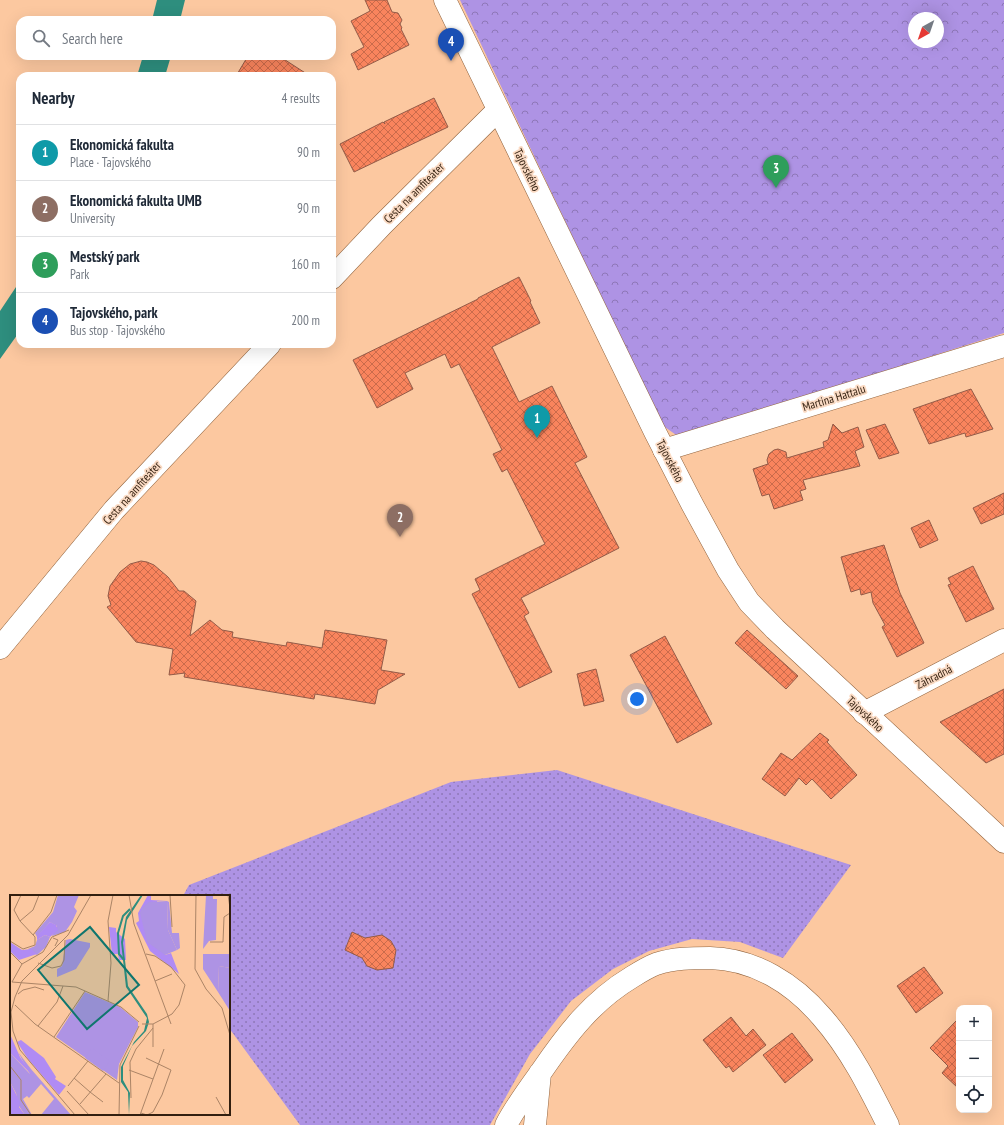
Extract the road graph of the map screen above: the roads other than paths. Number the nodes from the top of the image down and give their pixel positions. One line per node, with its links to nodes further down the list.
1 (445, 0): 2 (main road, Tajovského)
2 (498, 110): 3 (main road, Cesta na amfiteáter); 6 (main road, Tajovského)
3 (336, 274)
4 (1004, 346): 6 (main road, Martina Hattalu)
5 (266, 348): 8 (main road, Cesta na amfiteáter)
6 (664, 450): 9 (main road, Tajovského)
7 (1004, 640): 9 (main road, Záhradná)
8 (0, 648)
9 (864, 713): 10 (main road, Tajovského)
10 (1004, 842)
11 (540, 1072): 12 (main road); 13 (main road); 14 (main road)
12 (506, 1125)
13 (535, 1125)
14 (888, 1125)

